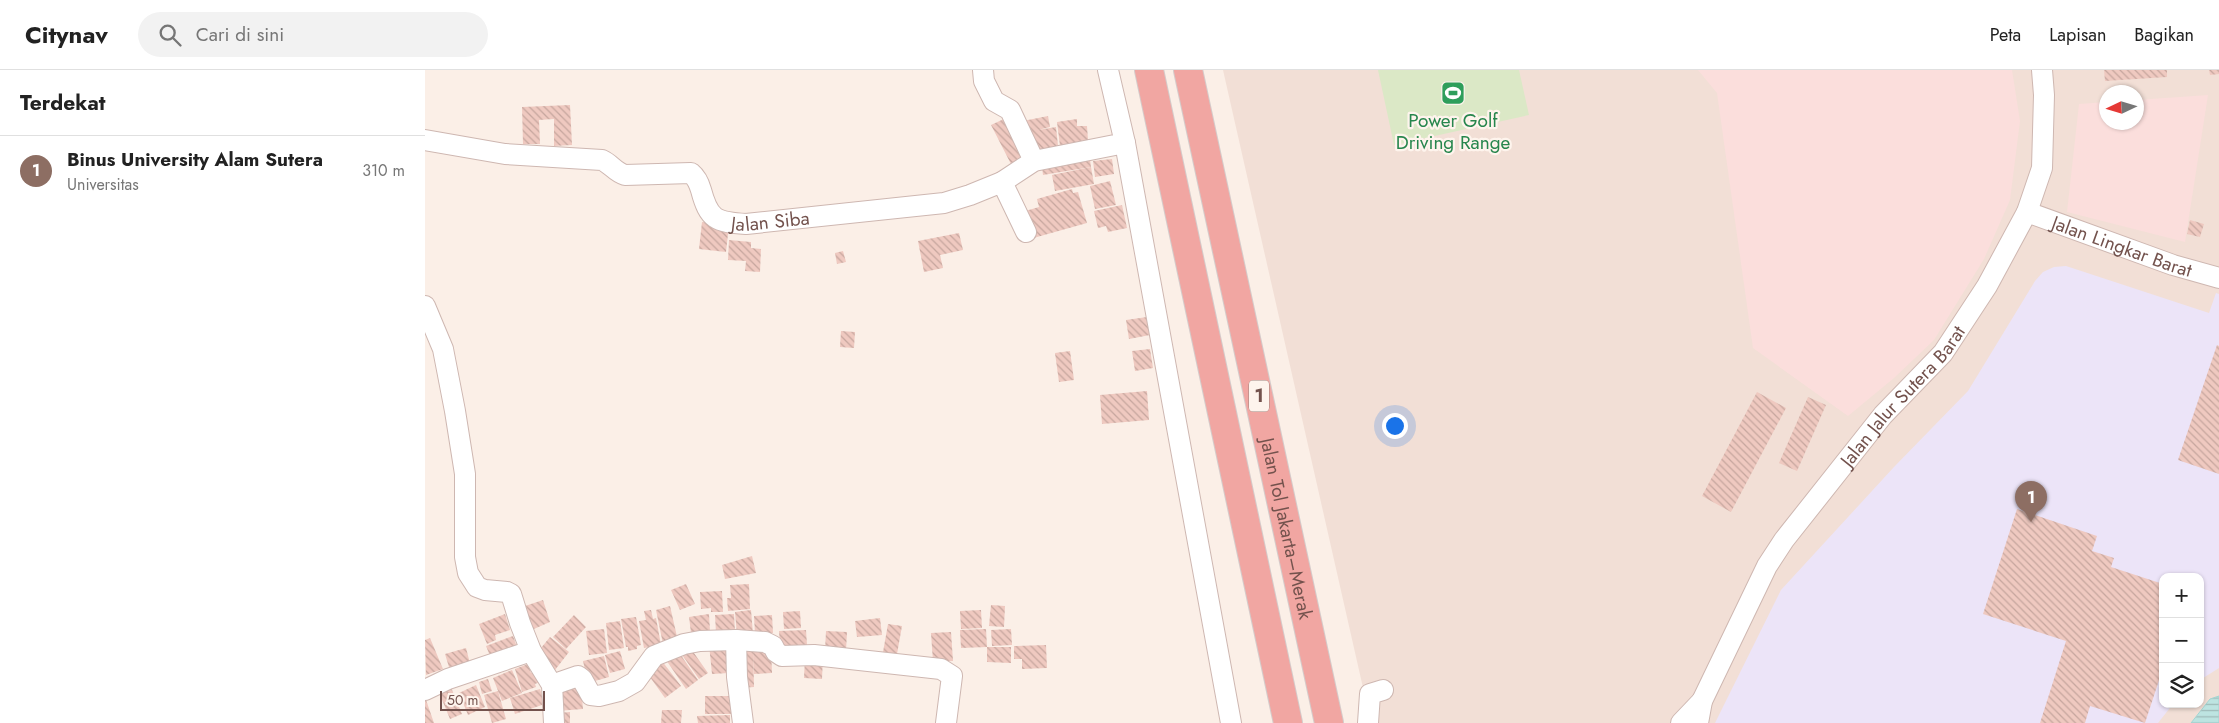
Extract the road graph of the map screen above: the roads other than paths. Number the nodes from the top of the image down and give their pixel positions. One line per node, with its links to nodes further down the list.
1 (983, 70): 8 (street)
2 (1108, 70): 7 (street)
3 (1149, 70): 24 (highway, Jalan Tol Jakarta–Merak / 1)
4 (1188, 70): 25 (highway, Jalan Tol Jakarta–Merak / 1)
5 (2042, 70): 10 (street, Jalan Jalur Sutera Barat)
6 (425, 140): 9 (street, Jalan Siba)
7 (1125, 143): 8 (street); 23 (street)
8 (1034, 161): 9 (street, Jalan Siba)
9 (1001, 182): 11 (street)
10 (2027, 212): 12 (street, Jalan Lingkar Barat); 19 (street, Jalan Jalur Sutera Barat)
11 (1026, 232)
12 (2219, 278)
13 (425, 306): 15 (street)
14 (736, 640): 16 (street); 21 (street); 22 (street)
15 (531, 651): 16 (street); 17 (street)
16 (552, 685): 20 (street)
17 (425, 690)
18 (1383, 690): 26 (street)
19 (1702, 700): 27 (street, Jalan Jalur Sutera Barat); 28 (street, Jalan Jalur Sutera Barat)
20 (554, 723)
21 (743, 723)
22 (946, 723)
23 (1231, 723)
24 (1288, 723)
25 (1329, 723)
26 (1368, 723)
27 (1681, 723)
28 (1698, 723)

